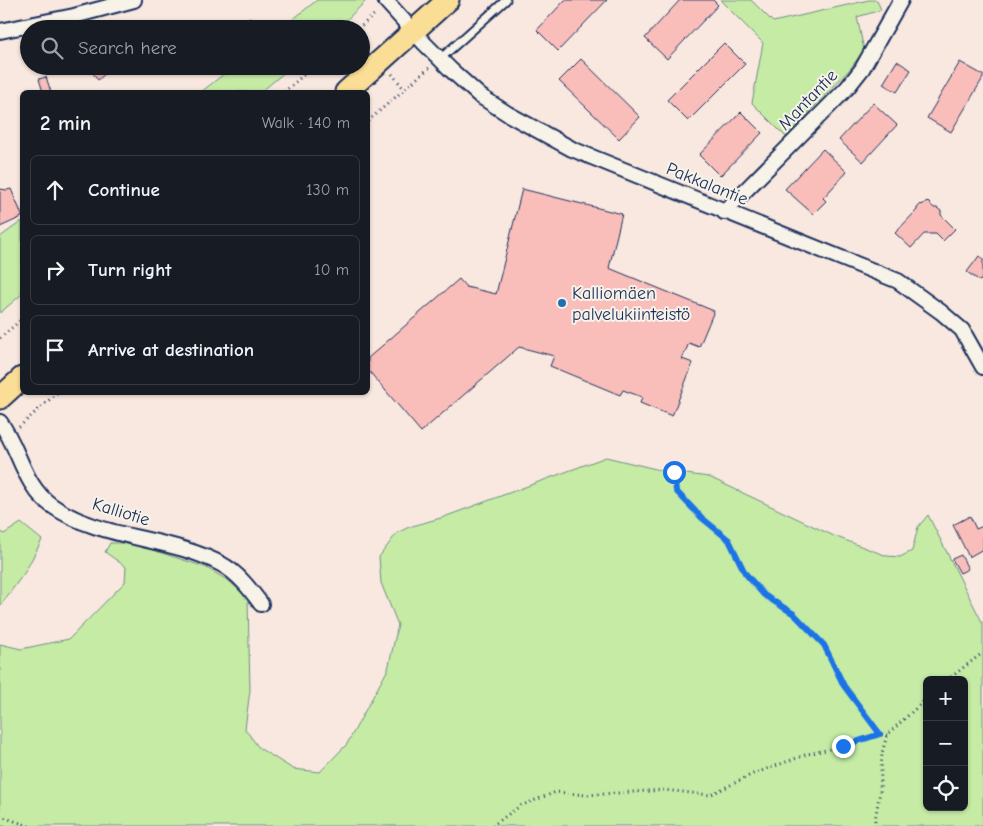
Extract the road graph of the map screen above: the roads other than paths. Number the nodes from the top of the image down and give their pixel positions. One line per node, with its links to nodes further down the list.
1 (134, 0): 6 (street)
2 (448, 0): 9 (main road)
3 (506, 0): 10 (lane)
4 (386, 1): 9 (street, Pakkalantie)
5 (896, 3): 14 (street, Mantantie)
6 (54, 20)
7 (20, 27): 8 (street)
8 (0, 31)
9 (414, 32): 10 (street, Pakkalantie); 11 (main road)
10 (440, 59): 14 (street, Pakkalantie)
11 (370, 71)
12 (365, 75): 13 (main road)
13 (348, 90)
14 (724, 212): 15 (street, Pakkalantie)
15 (983, 367)
16 (20, 380): 17 (main road)
17 (0, 398)
18 (0, 422): 19 (street, Kalliotie)
19 (261, 604)

